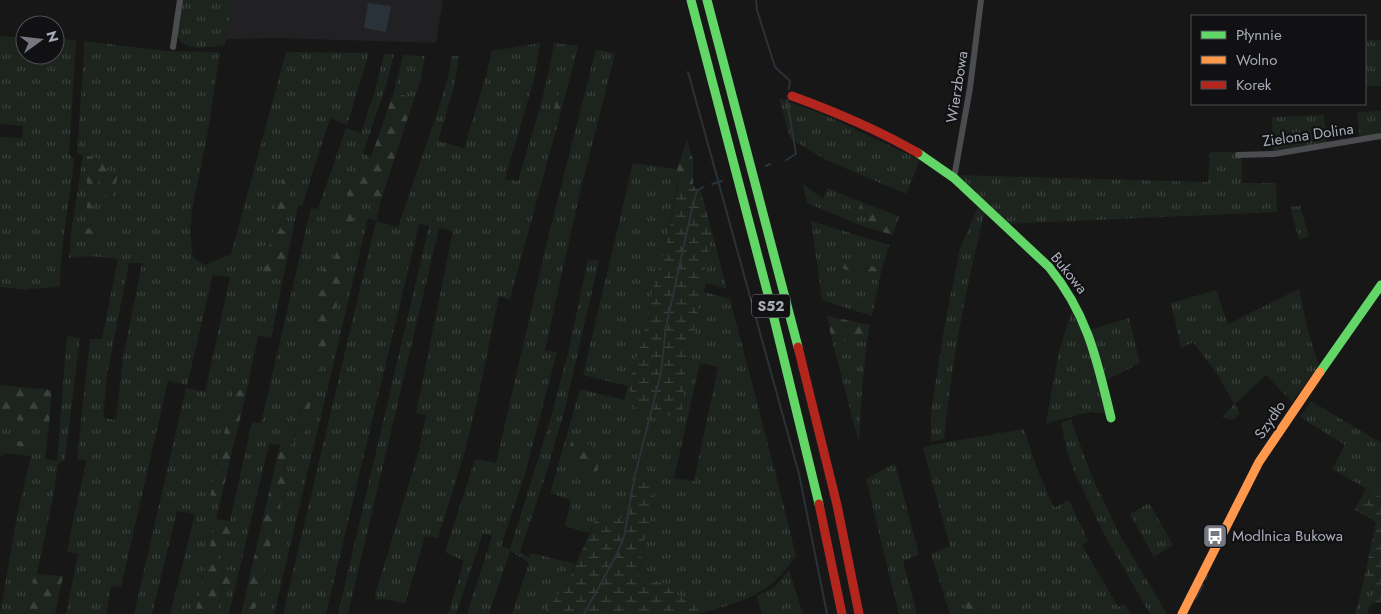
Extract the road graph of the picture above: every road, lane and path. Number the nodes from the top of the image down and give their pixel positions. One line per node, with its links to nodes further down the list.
1 (180, 0): 5 (street)
2 (691, 0): 12 (main road, S52)
3 (707, 0): 13 (main road, S52)
4 (981, 0): 9 (street, Wierzbowa)
5 (173, 47)
6 (792, 96): 9 (main road, Bukowa)
7 (1381, 136): 8 (street, Zielona Dolina)
8 (1238, 155)
9 (954, 178): 11 (main road, Bukowa)
10 (1381, 285): 14 (main road, Szydło)
11 (1111, 418)
12 (842, 614)
13 (859, 614)
14 (1182, 614)

